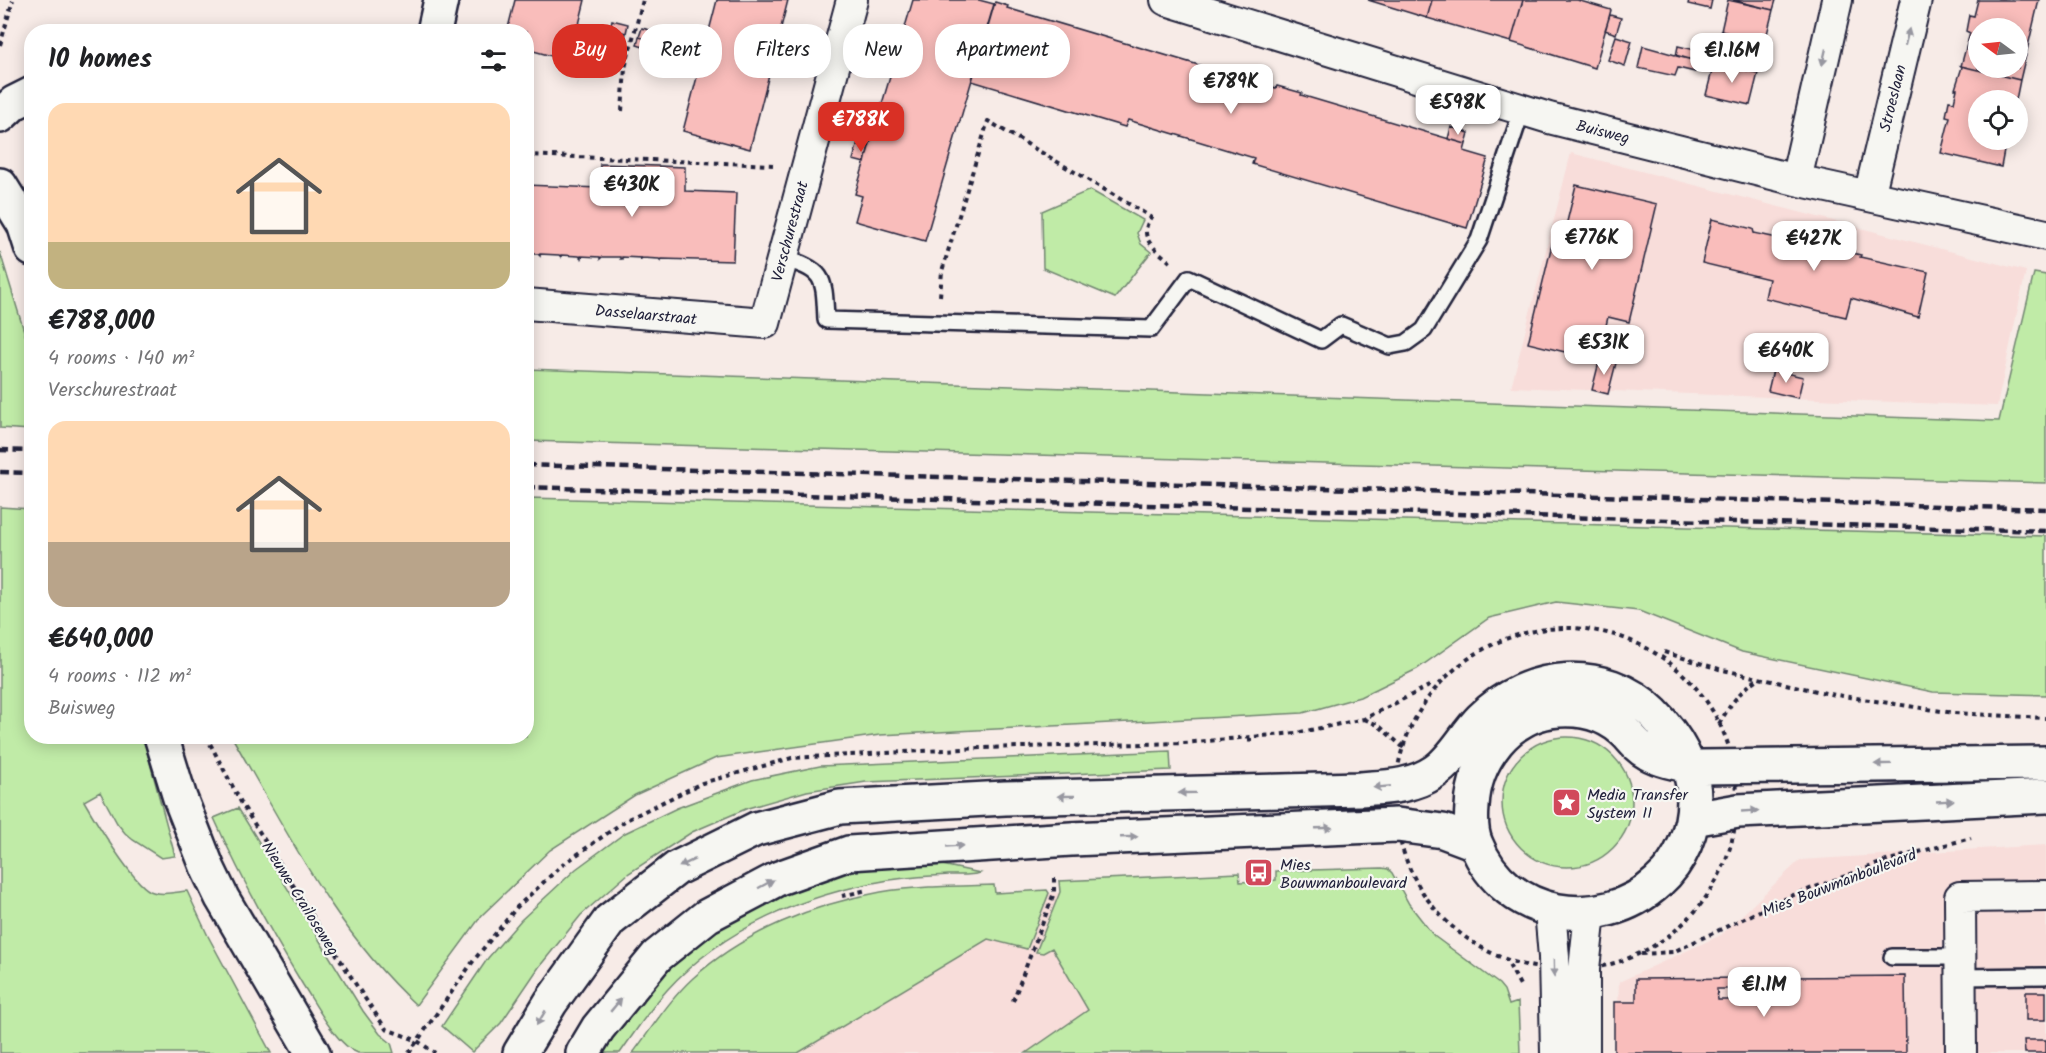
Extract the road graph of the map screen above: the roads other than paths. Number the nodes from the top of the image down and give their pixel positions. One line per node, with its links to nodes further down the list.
1 (441, 0): 6 (main road)
2 (852, 0): 15 (street, Verschurestraat)
3 (1166, 0): 8 (street, Buisweg)
4 (1837, 0): 10 (street, one-way to 10)
5 (1916, 0): 12 (street, Stroeslaan, one-way to 5)
6 (436, 24)
7 (24, 98): 9 (main road)
8 (1522, 110): 10 (street, Buisweg); 15 (lane)
9 (0, 116)
10 (1796, 180): 12 (street, Buisweg)
11 (0, 185): 13 (main road)
12 (1869, 196): 14 (street, Buisweg)
13 (24, 225)
14 (2046, 235)
15 (782, 258): 17 (street, Verschurestraat)
16 (534, 305): 17 (street, Dasselaarstraat)
17 (765, 323)
18 (163, 744): 30 (main road)
19 (2046, 763): 20 (main road, one-way to 20)
20 (1688, 765): 22 (main road); 23 (main road); 31 (main road, one-way to 31)
21 (2046, 796): 22 (main road, one-way to 21)
22 (1693, 819): 26 (main road)
23 (1475, 843): 25 (main road); 32 (main road, one-way to 23)
24 (2046, 896): 28 (street)
25 (1550, 910): 26 (main road); 33 (street, one-way to 33)
26 (1590, 914): 34 (street)
27 (1892, 957): 28 (lane)
28 (1960, 967): 29 (lane); 35 (street)
29 (2045, 976)
30 (314, 1052)
31 (520, 1053)
32 (583, 1053)
33 (1556, 1053)
34 (1584, 1053)
35 (1961, 1053)

